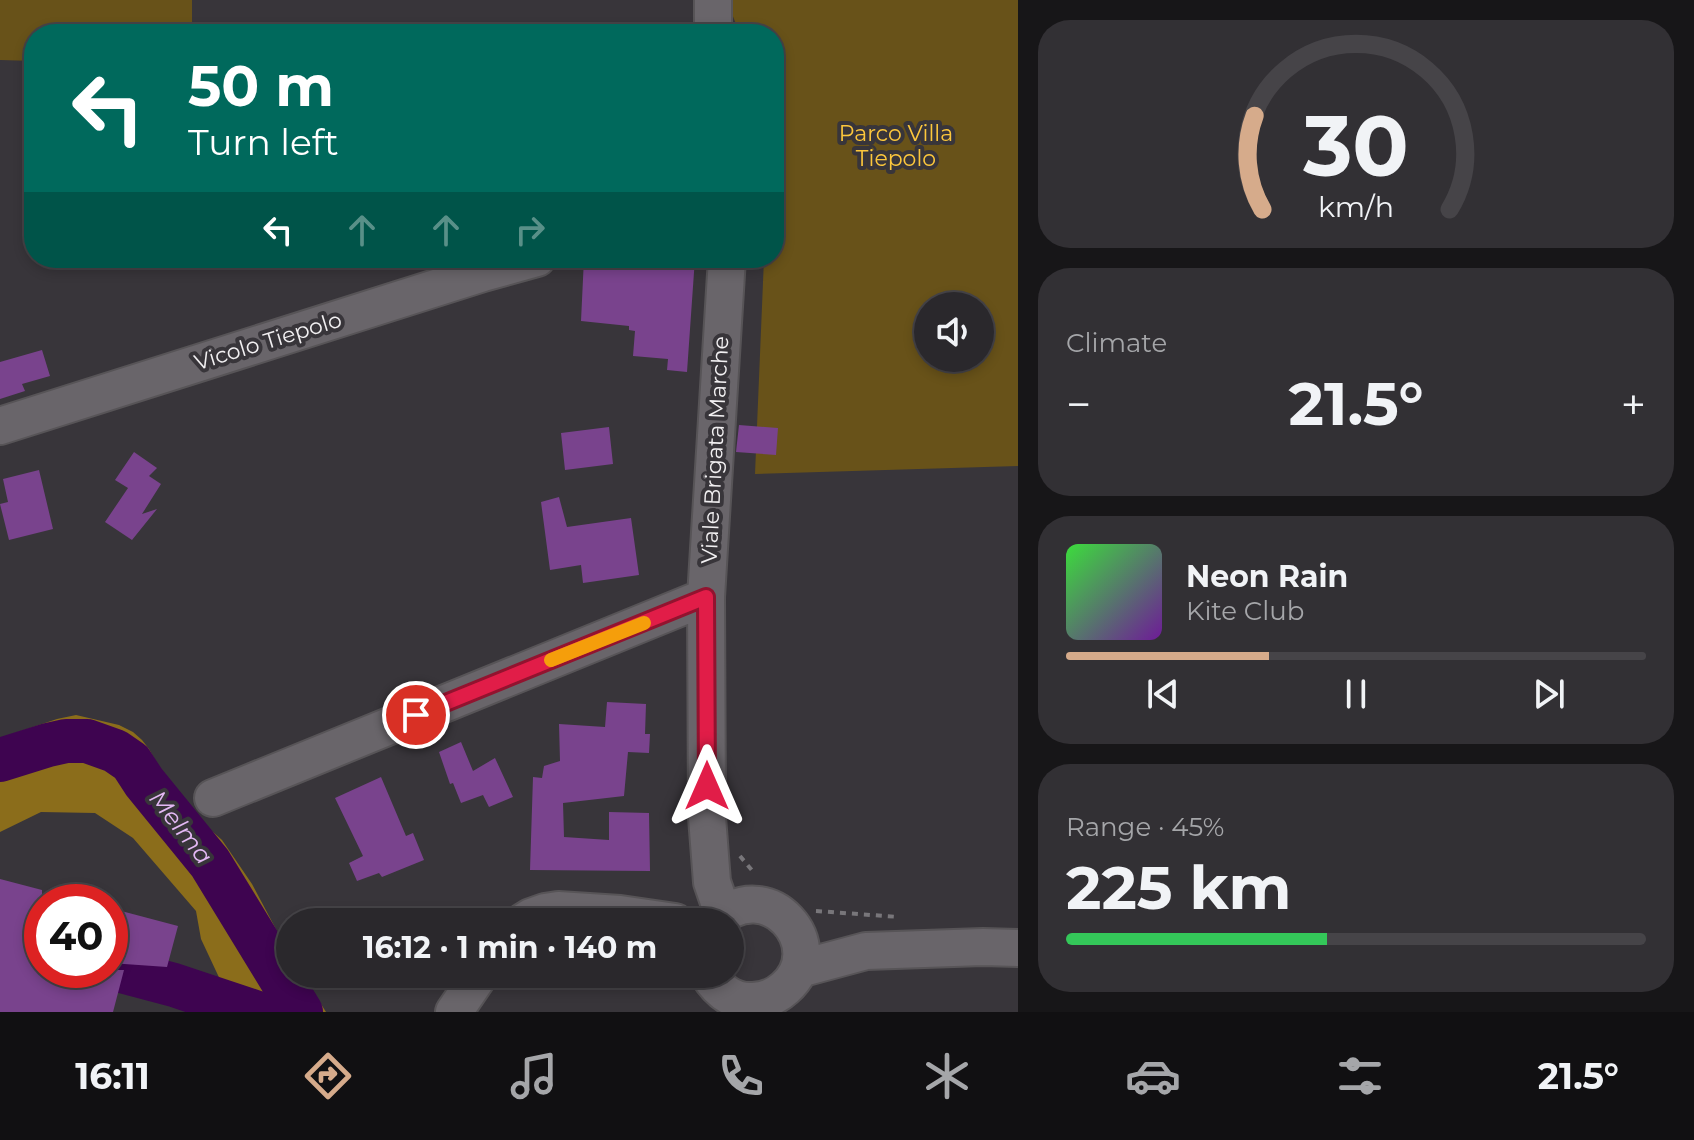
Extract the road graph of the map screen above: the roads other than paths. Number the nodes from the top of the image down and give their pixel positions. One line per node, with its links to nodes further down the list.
1 (713, 0): 2 (street)
2 (713, 24)
3 (501, 268): 5 (street, Vicolo Tiepolo)
4 (726, 268): 6 (street, Viale Brigata Marche)
5 (0, 426)
6 (706, 597): 7 (street); 8 (street, Viale Brigata Marche)
7 (213, 798)
8 (732, 900): 9 (street)
9 (804, 920): 11 (street); 12 (street)
10 (1018, 948): 11 (street)
11 (866, 951): 12 (street)
12 (799, 969): 14 (street)
13 (470, 988): 15 (street)
14 (726, 997)
15 (454, 1012)

